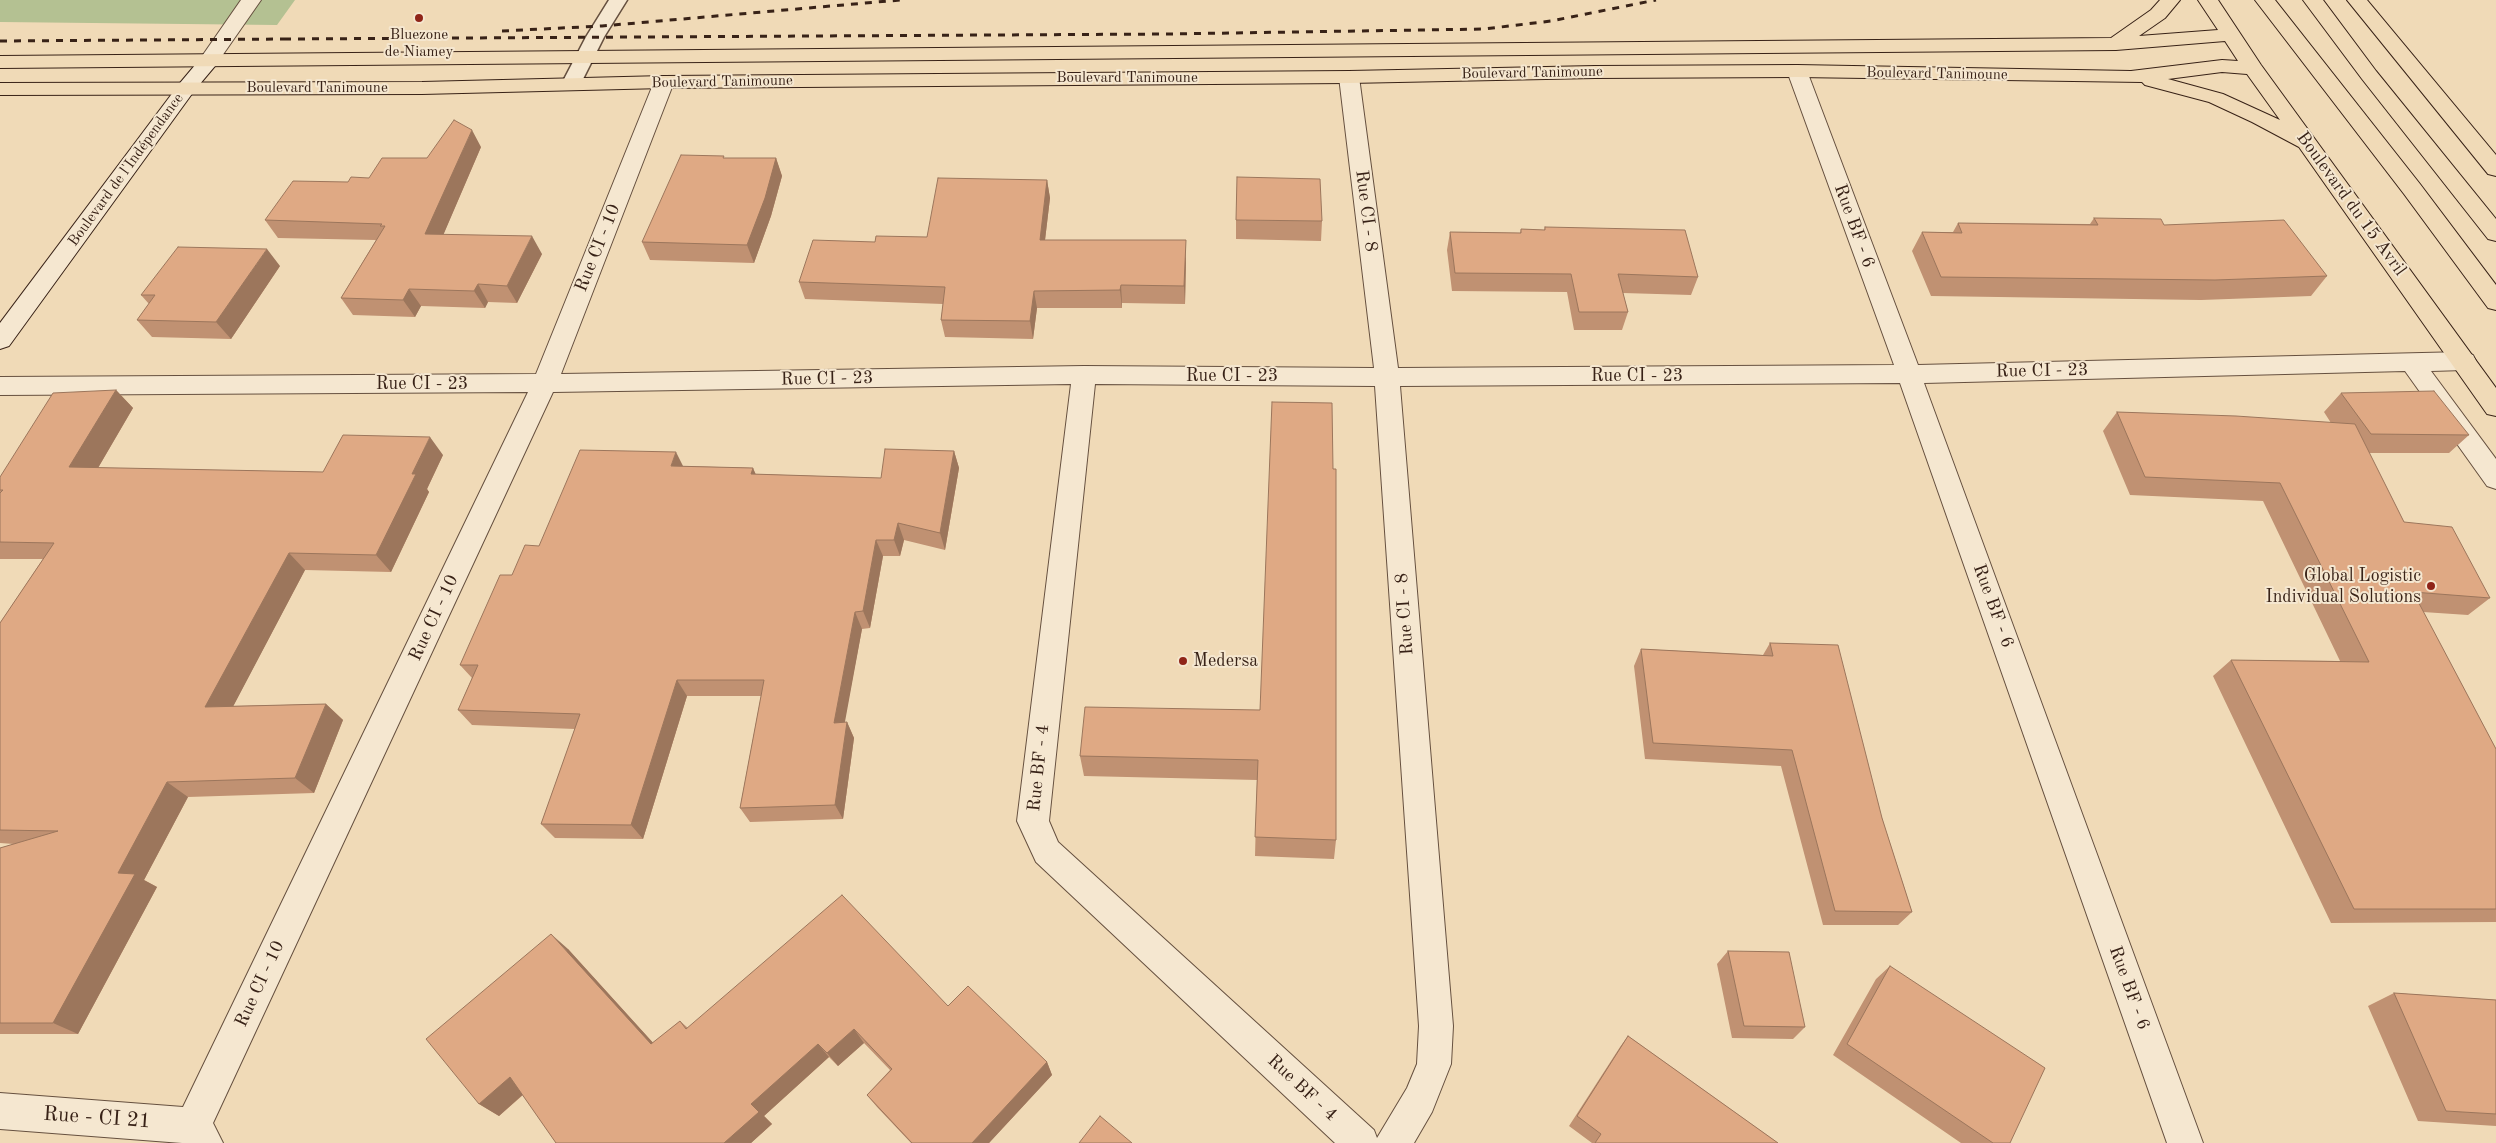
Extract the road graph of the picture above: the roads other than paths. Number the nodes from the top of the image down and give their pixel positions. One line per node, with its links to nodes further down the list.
1 (251, 0): 13 (street, Boulevard de l'Indépendance)
2 (618, 0): 11 (lane)
3 (2170, 0): 9 (main road)
4 (2208, 0): 8 (main road, Boulevard du 15 Avril)
5 (2264, 0): 26 (main road)
6 (2312, 0): 25 (main road)
7 (2357, 0): 24 (main road)
8 (2231, 35): 9 (main road, Boulevard Tanimoune); 14 (main road, Boulevard du 15 Avril)
9 (2116, 44): 10 (main road, Boulevard Tanimoune)
10 (2041, 45): 11 (main road, Boulevard Tanimoune); 16 (main road)
11 (584, 58): 13 (main road, Boulevard Tanimoune); 20 (lane)
12 (0, 62): 13 (main road, Boulevard Tanimoune)
13 (208, 62): 21 (street, Boulevard de l'Indépendance)
14 (2253, 68): 17 (main road, Boulevard Tanimoune); 23 (main road, Boulevard du 15 Avril)
15 (1797, 71): 16 (main road, Boulevard Tanimoune); 18 (main road, Boulevard Tanimoune); 30 (street, Rue BF - 6)
16 (2056, 76): 17 (main road, Boulevard Tanimoune)
17 (2131, 76): 23 (main road)
18 (1348, 77): 19 (main road, Boulevard Tanimoune); 32 (street, Rue CI - 8)
19 (664, 82): 20 (main road, Boulevard Tanimoune); 33 (street, Rue CI - 10)
20 (571, 84): 21 (main road, Boulevard Tanimoune)
21 (187, 87): 22 (main road, Boulevard Tanimoune); 27 (street, Boulevard de l'Indépendance)
22 (0, 89)
23 (2309, 145): 28 (main road, Boulevard du 15 Avril)
24 (2496, 169)
25 (2496, 234)
26 (2496, 302)
27 (0, 340)
28 (2464, 362): 29 (street, Rue CI - 23); 35 (main road, Boulevard du 15 Avril)
29 (2412, 363): 30 (street, Rue CI - 23); 36 (street)
30 (1910, 374): 32 (street, Rue CI - 23); 41 (street, Rue BF - 6)
31 (1084, 375): 32 (street, Rue CI - 23); 33 (street, Rue CI - 23); 39 (street, Rue BF - 4)
32 (1387, 377): 40 (street, Rue CI - 8)
33 (545, 383): 34 (street, Rue CI - 23); 38 (street, Rue CI - 10)
34 (0, 386)
35 (2496, 407)
36 (2496, 479)
37 (0, 1111): 38 (street, Rue - CI 21)
38 (199, 1134)
39 (1361, 1143)
40 (1393, 1143)
41 (2185, 1143)

